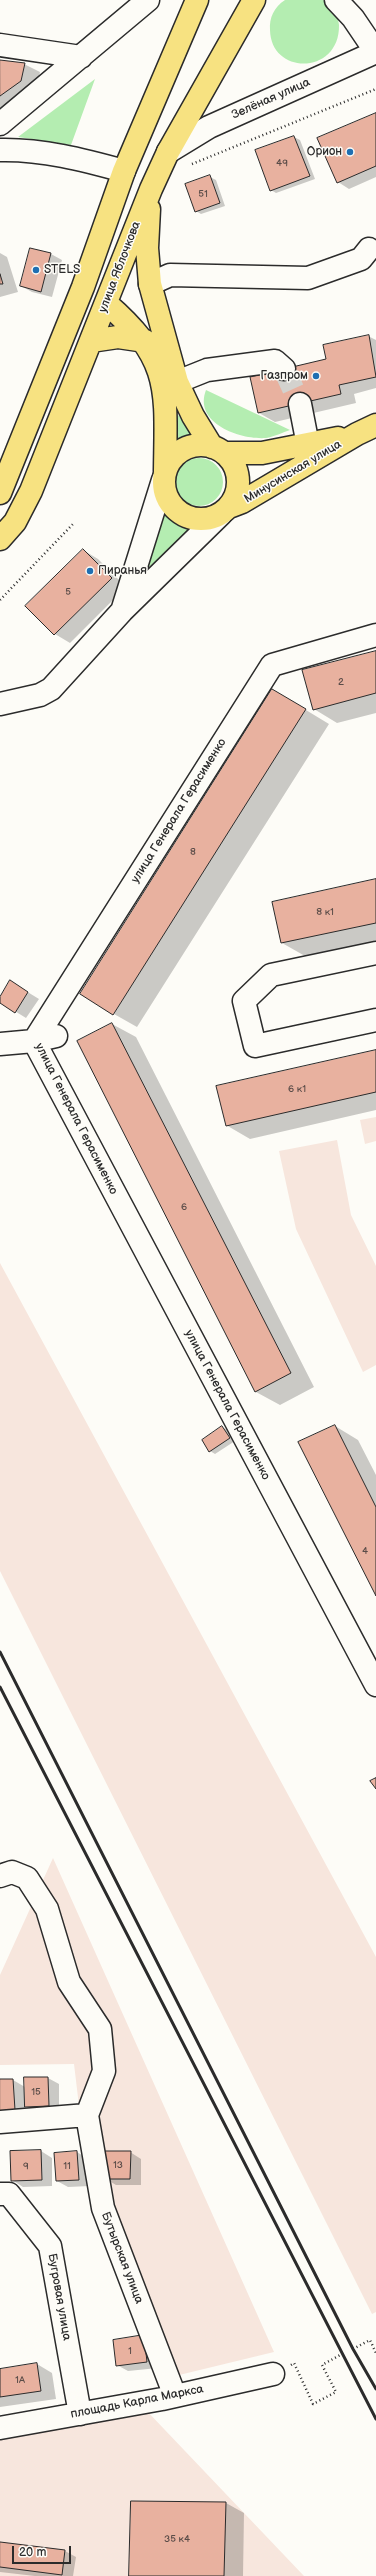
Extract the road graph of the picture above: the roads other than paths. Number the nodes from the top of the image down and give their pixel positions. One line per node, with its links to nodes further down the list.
1 (148, 0): 7 (street)
2 (197, 0): 11 (main road)
3 (254, 0): 10 (main road, улица Яблочкова)
4 (336, 0): 6 (street)
5 (0, 45): 7 (street)
6 (376, 52): 10 (street, Зелёная улица)
7 (81, 57): 8 (street)
8 (0, 124)
9 (0, 150): 11 (street)
10 (168, 152): 12 (main road, улица Яблочкова)
11 (124, 172): 25 (main road)
12 (151, 189): 14 (main road); 15 (main road, улица Яблочкова)
13 (369, 249): 14 (street)
14 (150, 284): 19 (main road)
15 (106, 303): 16 (main road, улица Яблочкова); 17 (main road)
16 (91, 341): 17 (main road); 27 (main road, улица Яблочкова)
17 (145, 341): 24 (main road)
18 (284, 369): 19 (street)
19 (177, 382): 23 (main road)
20 (300, 404): 22 (street)
21 (366, 429): 22 (main road, Минусинская улица); 26 (main road, Минусинская улица)
22 (308, 445): 23 (main road, Минусинская улица)
23 (218, 450): 24 (main road); 26 (main road)
24 (164, 476): 26 (main road); 28 (street)
25 (0, 493)
26 (225, 511): 28 (street)
27 (0, 539)
28 (122, 611): 30 (street)
29 (376, 635): 34 (street, улица Генерала Герасименко)
30 (0, 704)
31 (376, 953): 32 (street)
32 (376, 1020)
33 (56, 1036): 34 (street)
34 (34, 1041): 35 (street); 36 (street, улица Генерала Герасименко)
35 (0, 1044)
36 (376, 1685)
37 (0, 1876): 38 (street)
38 (86, 2115): 39 (street); 42 (street, Бутырская улица)
39 (0, 2122)
40 (4, 2194): 43 (street, Бугровая улица)
41 (273, 2374): 42 (street, площадь Карла Маркса)
42 (175, 2396): 43 (street, площадь Карла Маркса)
43 (80, 2414): 44 (street, площадь Карла Маркса)
44 (0, 2428)

